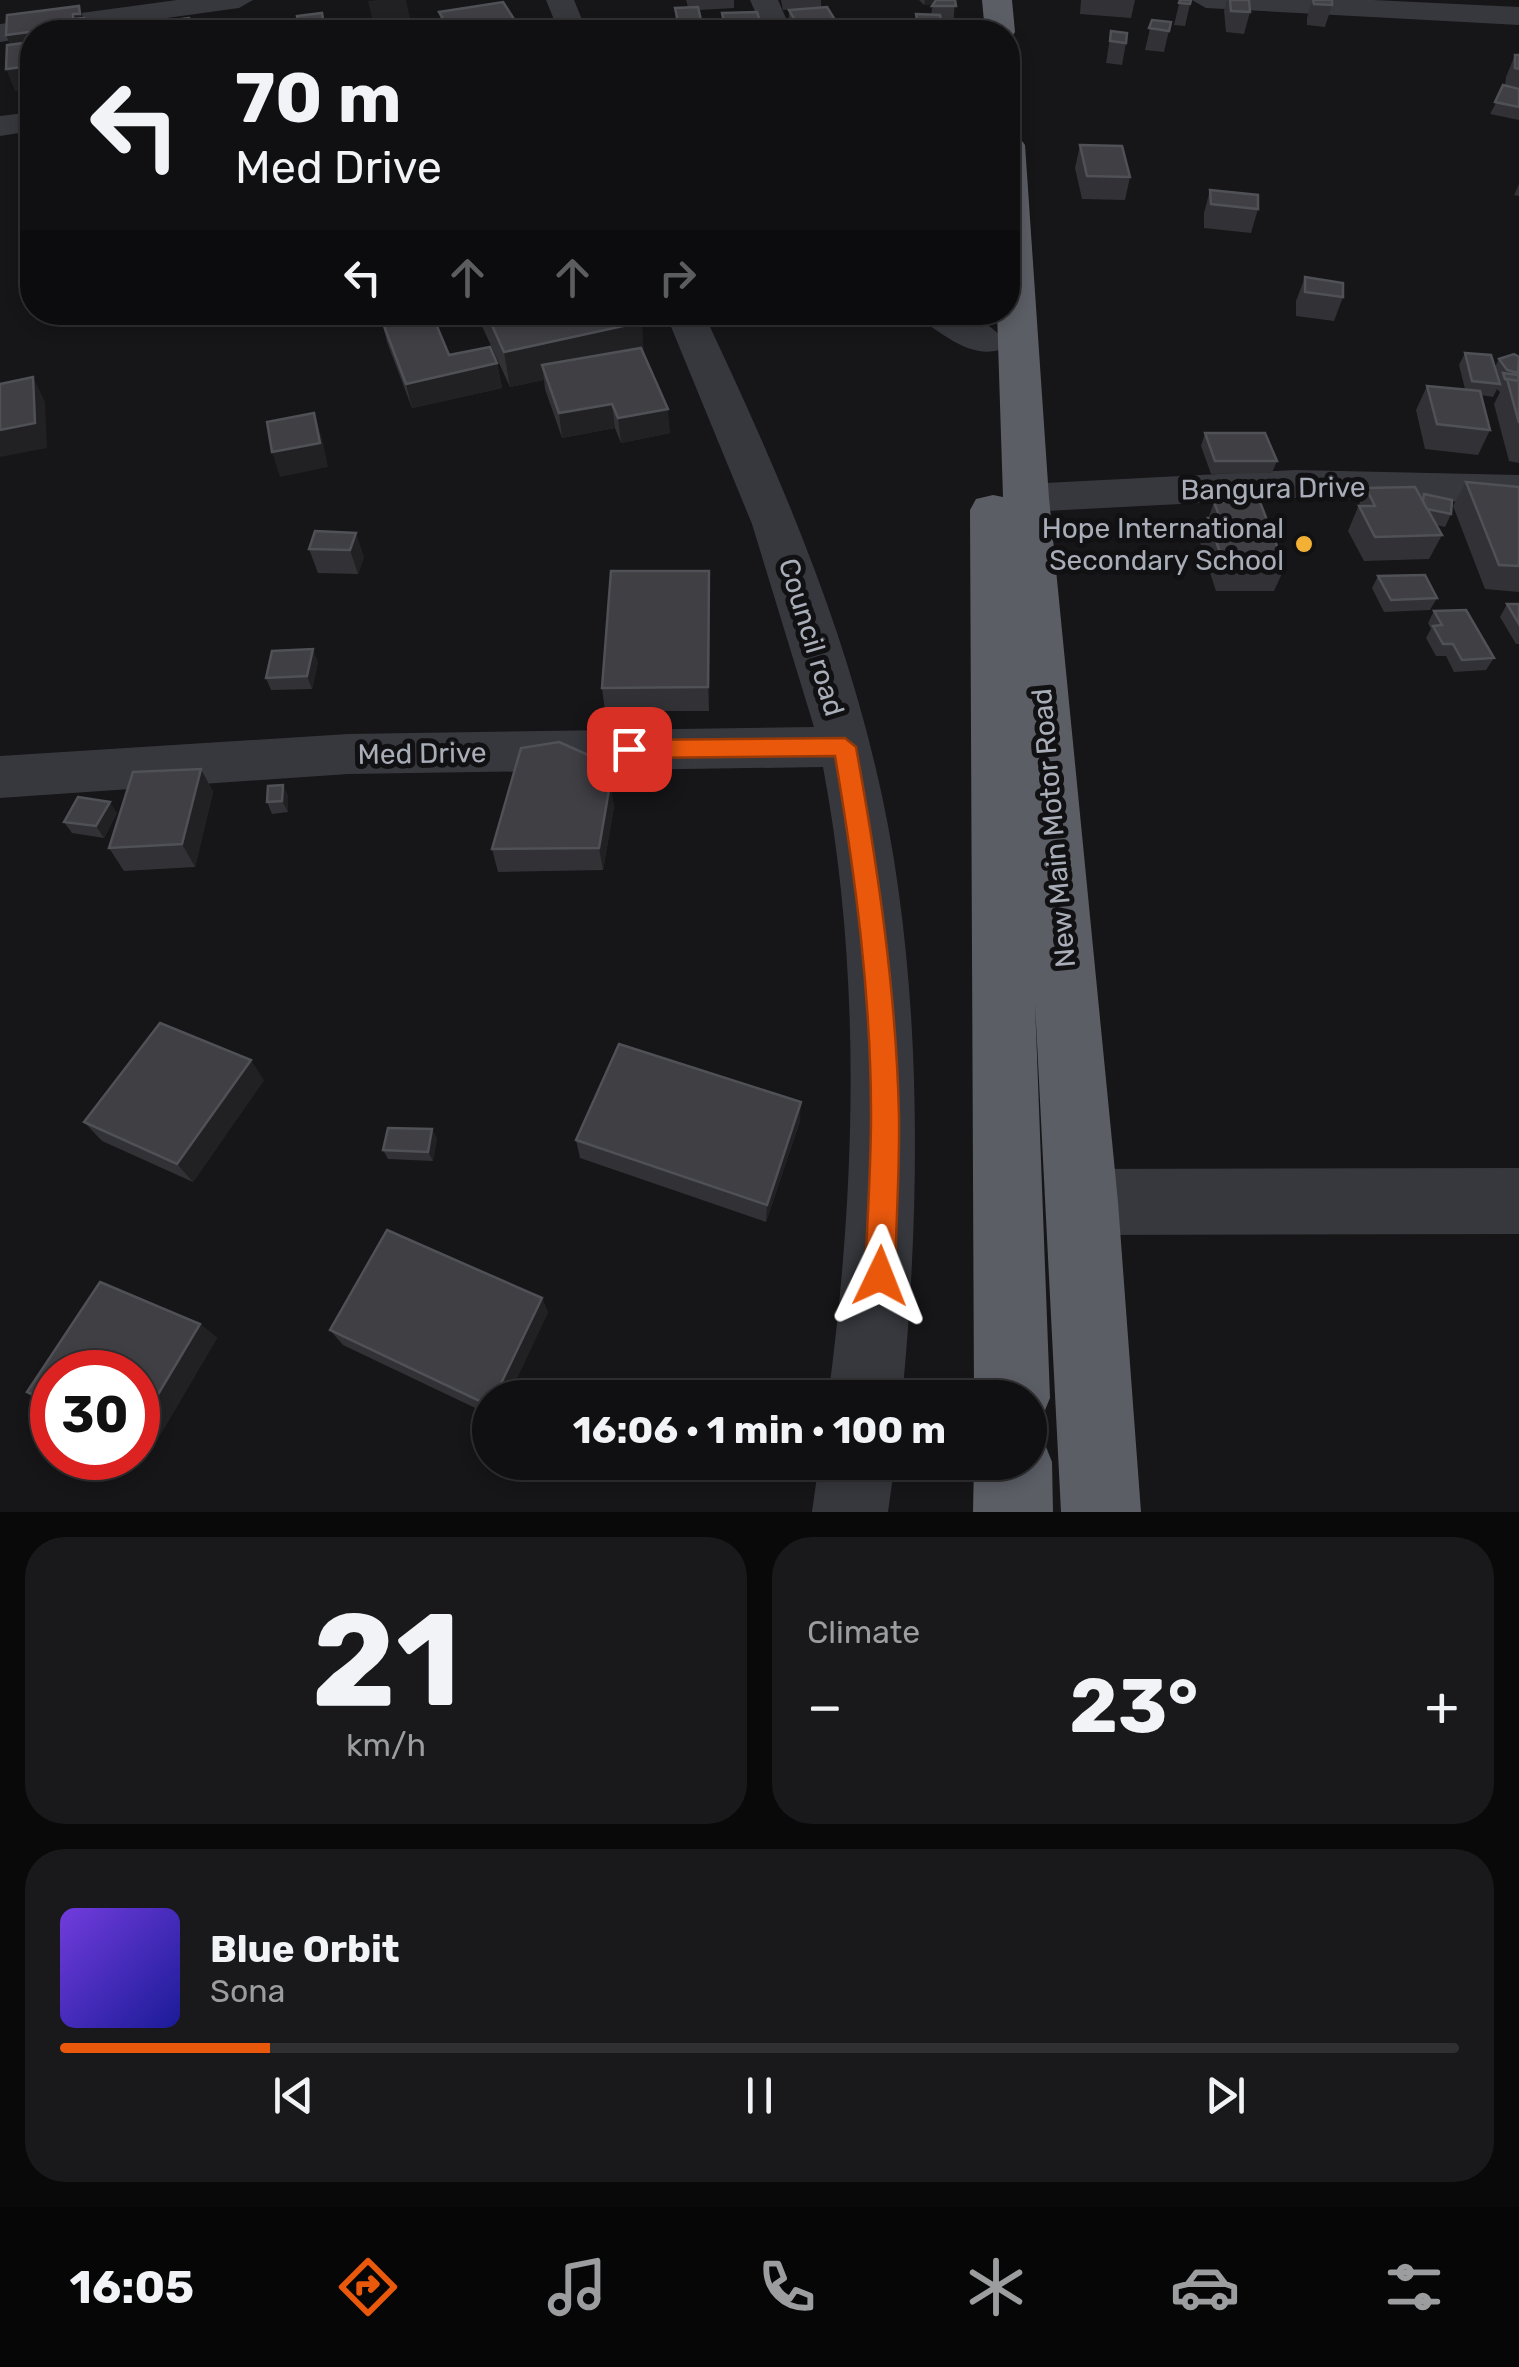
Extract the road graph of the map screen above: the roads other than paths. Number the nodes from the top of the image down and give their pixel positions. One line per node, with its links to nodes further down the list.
1 (1206, 0): 3 (street)
2 (228, 1): 5 (street)
3 (1243, 1): 4 (street)
4 (1519, 16)
5 (88, 20)
6 (690, 325): 11 (street, Council road)
7 (1017, 325): 10 (highway, New Main Motor Road)
8 (986, 327): 16 (highway, New Main Motor Road)
9 (1519, 488): 10 (street, Bangura Drive)
10 (1026, 498): 13 (highway, New Main Motor Road)
11 (845, 747): 12 (street, Med Drive); 15 (street, Council road)
12 (0, 777)
13 (1083, 1202): 14 (street); 21 (highway, New Main Motor Road)
14 (1519, 1202)
15 (868, 1380)
16 (1012, 1380)
17 (854, 1480): 19 (street)
18 (1013, 1480): 20 (highway)
19 (850, 1512)
20 (1013, 1512)
21 (1100, 1512)

